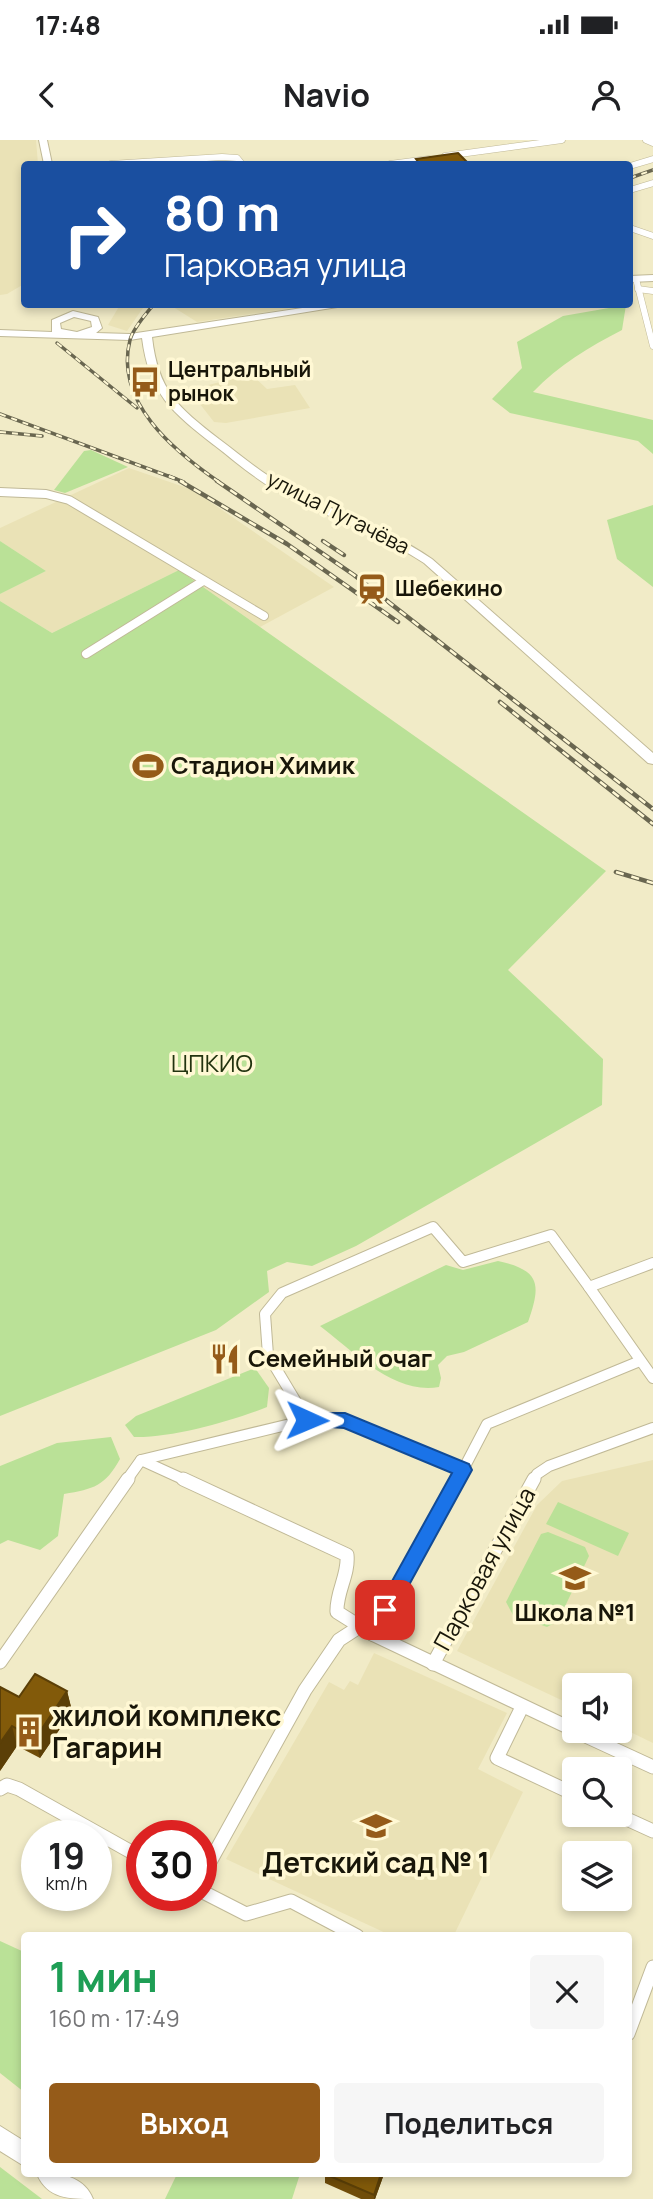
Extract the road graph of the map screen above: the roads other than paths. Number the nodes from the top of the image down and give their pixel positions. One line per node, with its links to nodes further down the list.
1 (43, 140): 6 (street)
2 (562, 140): 9 (street)
3 (646, 140): 4 (street)
4 (653, 143)
5 (653, 159): 10 (street)
6 (47, 161)
7 (159, 161): 8 (street)
8 (240, 161)
9 (412, 161)
10 (633, 165)
11 (653, 183): 12 (street)
12 (633, 189)
13 (633, 229): 14 (street)
14 (653, 236)
15 (653, 278): 16 (street)
16 (635, 282): 17 (street); 28 (street)
17 (653, 291)
18 (70, 308): 20 (street)
19 (326, 308): 26 (street)
20 (85, 315): 21 (street); 22 (street)
21 (54, 320): 24 (street); 25 (street)
22 (98, 325): 25 (street); 27 (street)
23 (0, 332): 24 (street)
24 (29, 334): 25 (street)
25 (73, 335): 27 (street)
26 (147, 335): 27 (street); 33 (street, улица Пугачёва)
27 (121, 337)
28 (653, 346)
29 (0, 492): 30 (street)
30 (204, 581): 31 (street); 32 (street)
31 (264, 617)
32 (86, 654)
33 (653, 760)
34 (653, 1263): 35 (street)
35 (589, 1287): 36 (street); 38 (street)
36 (640, 1361): 37 (street); 41 (street)
37 (653, 1378)
38 (307, 1420): 40 (street); 41 (street)
39 (653, 1428): 45 (street, Парковая улица)
40 (141, 1460): 42 (street); 44 (street)
41 (463, 1470): 43 (street)
42 (359, 1627): 43 (street); 55 (street)
43 (372, 1634): 45 (street)
44 (0, 1662)
45 (433, 1664): 46 (street)
46 (522, 1707): 47 (street); 50 (street)
47 (562, 1725)
48 (600, 1743): 49 (street)
49 (653, 1767)
50 (562, 1788)
51 (0, 1789): 54 (street)
52 (632, 1821): 53 (street)
53 (653, 1831)
54 (126, 1849)
55 (217, 1849)
56 (217, 1899): 57 (street)
57 (349, 1932)
58 (653, 1967): 59 (street)
59 (632, 2023)
60 (0, 2137): 61 (street)
61 (21, 2153)
62 (52, 2177): 63 (street)
63 (82, 2199)

